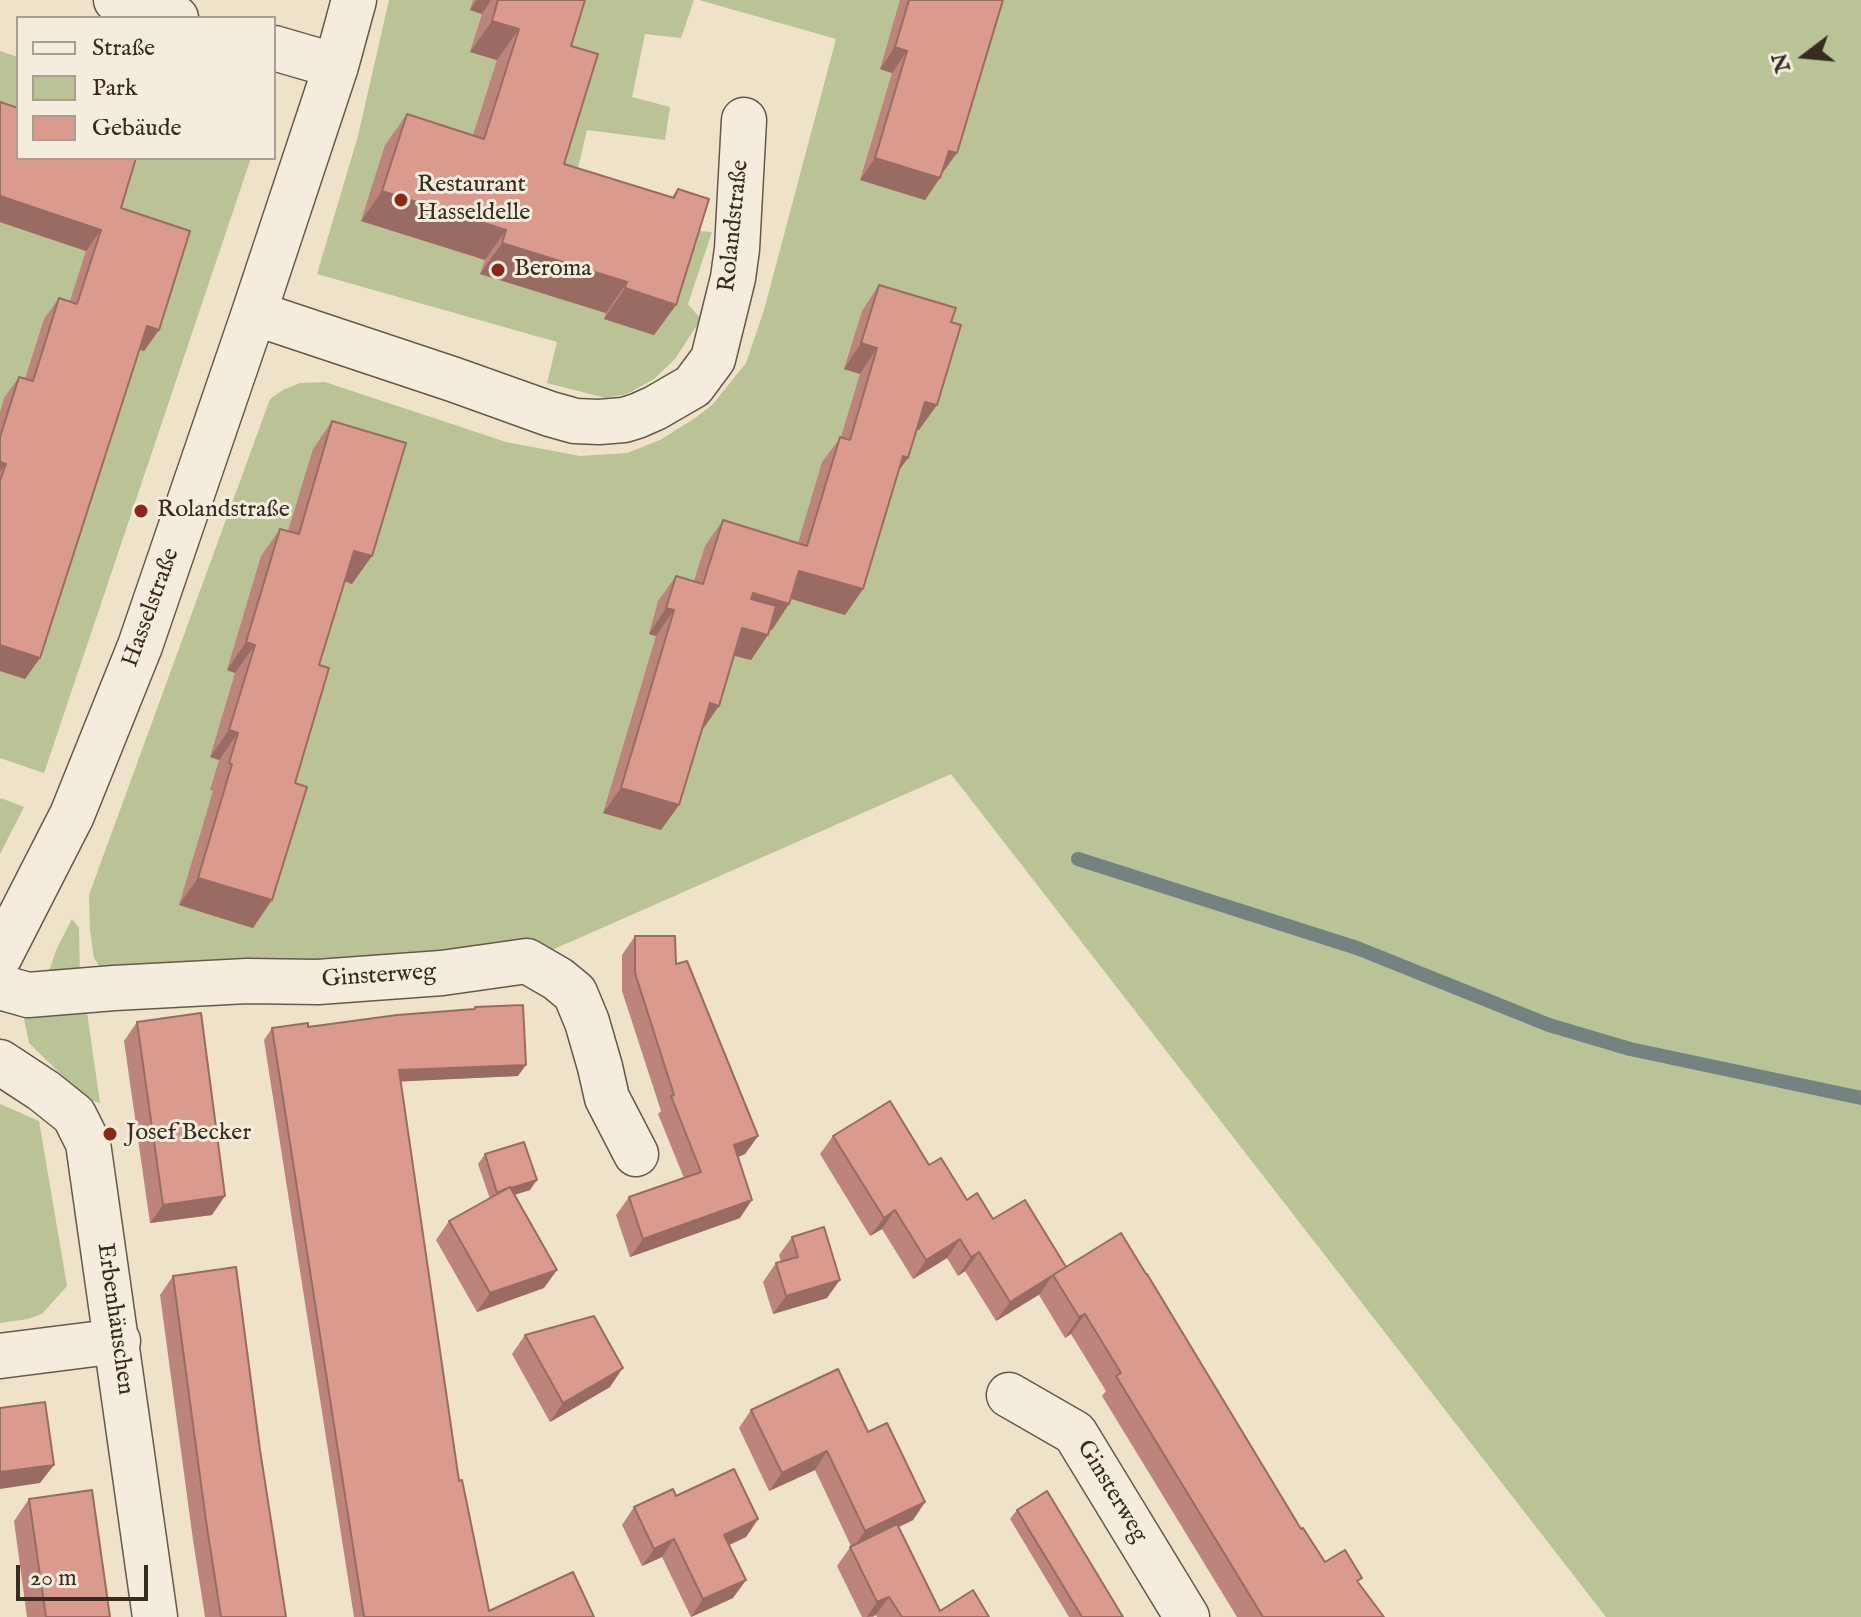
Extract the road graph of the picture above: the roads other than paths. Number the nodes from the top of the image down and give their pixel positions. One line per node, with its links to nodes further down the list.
1 (116, 0): 3 (street)
2 (354, 0): 5 (street, Hasselstraße)
3 (169, 16)
4 (276, 49): 5 (street)
5 (336, 66): 7 (street, Hasselstraße)
6 (744, 120): 7 (street, Rolandstraße)
7 (254, 313): 8 (street, Hasselstraße)
8 (0, 956)
9 (0, 987): 11 (street, Ginsterweg)
10 (0, 1062): 12 (street, Erbenhäuschen)
11 (636, 1154)
12 (118, 1341): 13 (street); 15 (street, Erbenhäuschen)
13 (0, 1356)
14 (1009, 1395): 16 (street, Ginsterweg)
15 (155, 1617)
16 (1187, 1617)

